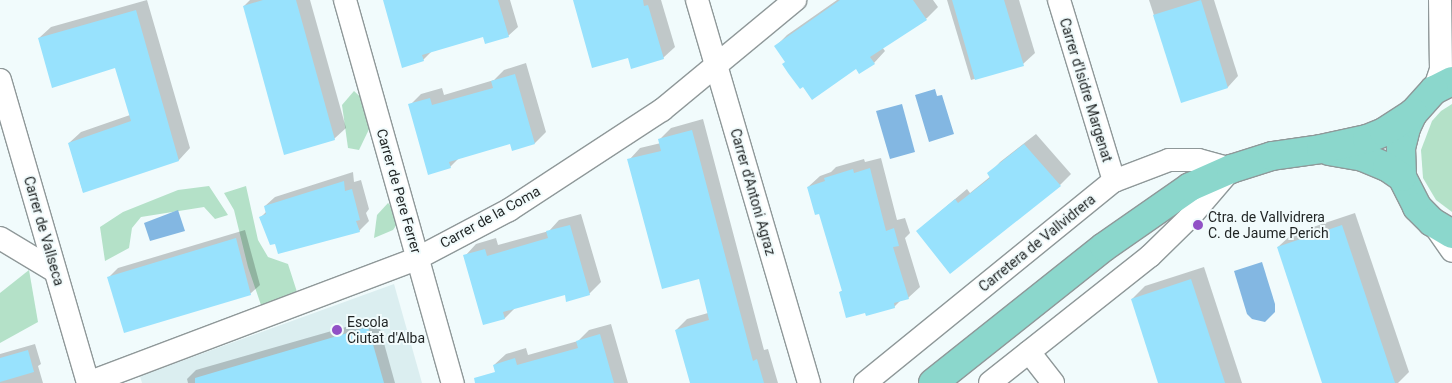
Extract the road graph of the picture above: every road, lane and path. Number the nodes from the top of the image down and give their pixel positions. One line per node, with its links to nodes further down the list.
1 (345, 0): 17 (street, Carrer de Pere Ferrer)
2 (697, 0): 6 (street, Carrer d'Antoni Agraz)
3 (795, 0): 6 (street, Carrer de la Coma)
4 (1059, 0): 13 (street, Carrer d'Isidre Margenat)
5 (1444, 7): 8 (street)
6 (716, 64): 17 (street, Carrer de la Coma); 22 (street, Carrer d'Antoni Agraz)
7 (0, 80): 18 (street, Carrer de Vallseca)
8 (1443, 86): 9 (main road)
9 (1413, 113): 10 (main road); 12 (main road)
10 (1321, 149): 11 (main road); 12 (main road)
11 (1231, 169): 13 (street, Carretera de Vallvidrera); 19 (street); 24 (main road)
12 (1402, 177): 14 (main road)
13 (1114, 181): 23 (street, Carretera de Vallvidrera)
14 (1442, 228): 16 (street)
15 (0, 238): 18 (street)
16 (1452, 251)
17 (418, 258): 20 (street, Carrer de la Coma); 21 (street, Carrer de Pere Ferrer)
18 (55, 272): 20 (street, Carrer de Vallseca)
19 (1029, 352): 25 (street); 26 (street)
20 (88, 383)
21 (453, 383)
22 (809, 383)
23 (865, 383)
24 (933, 383)
25 (990, 383)
26 (1053, 383)

